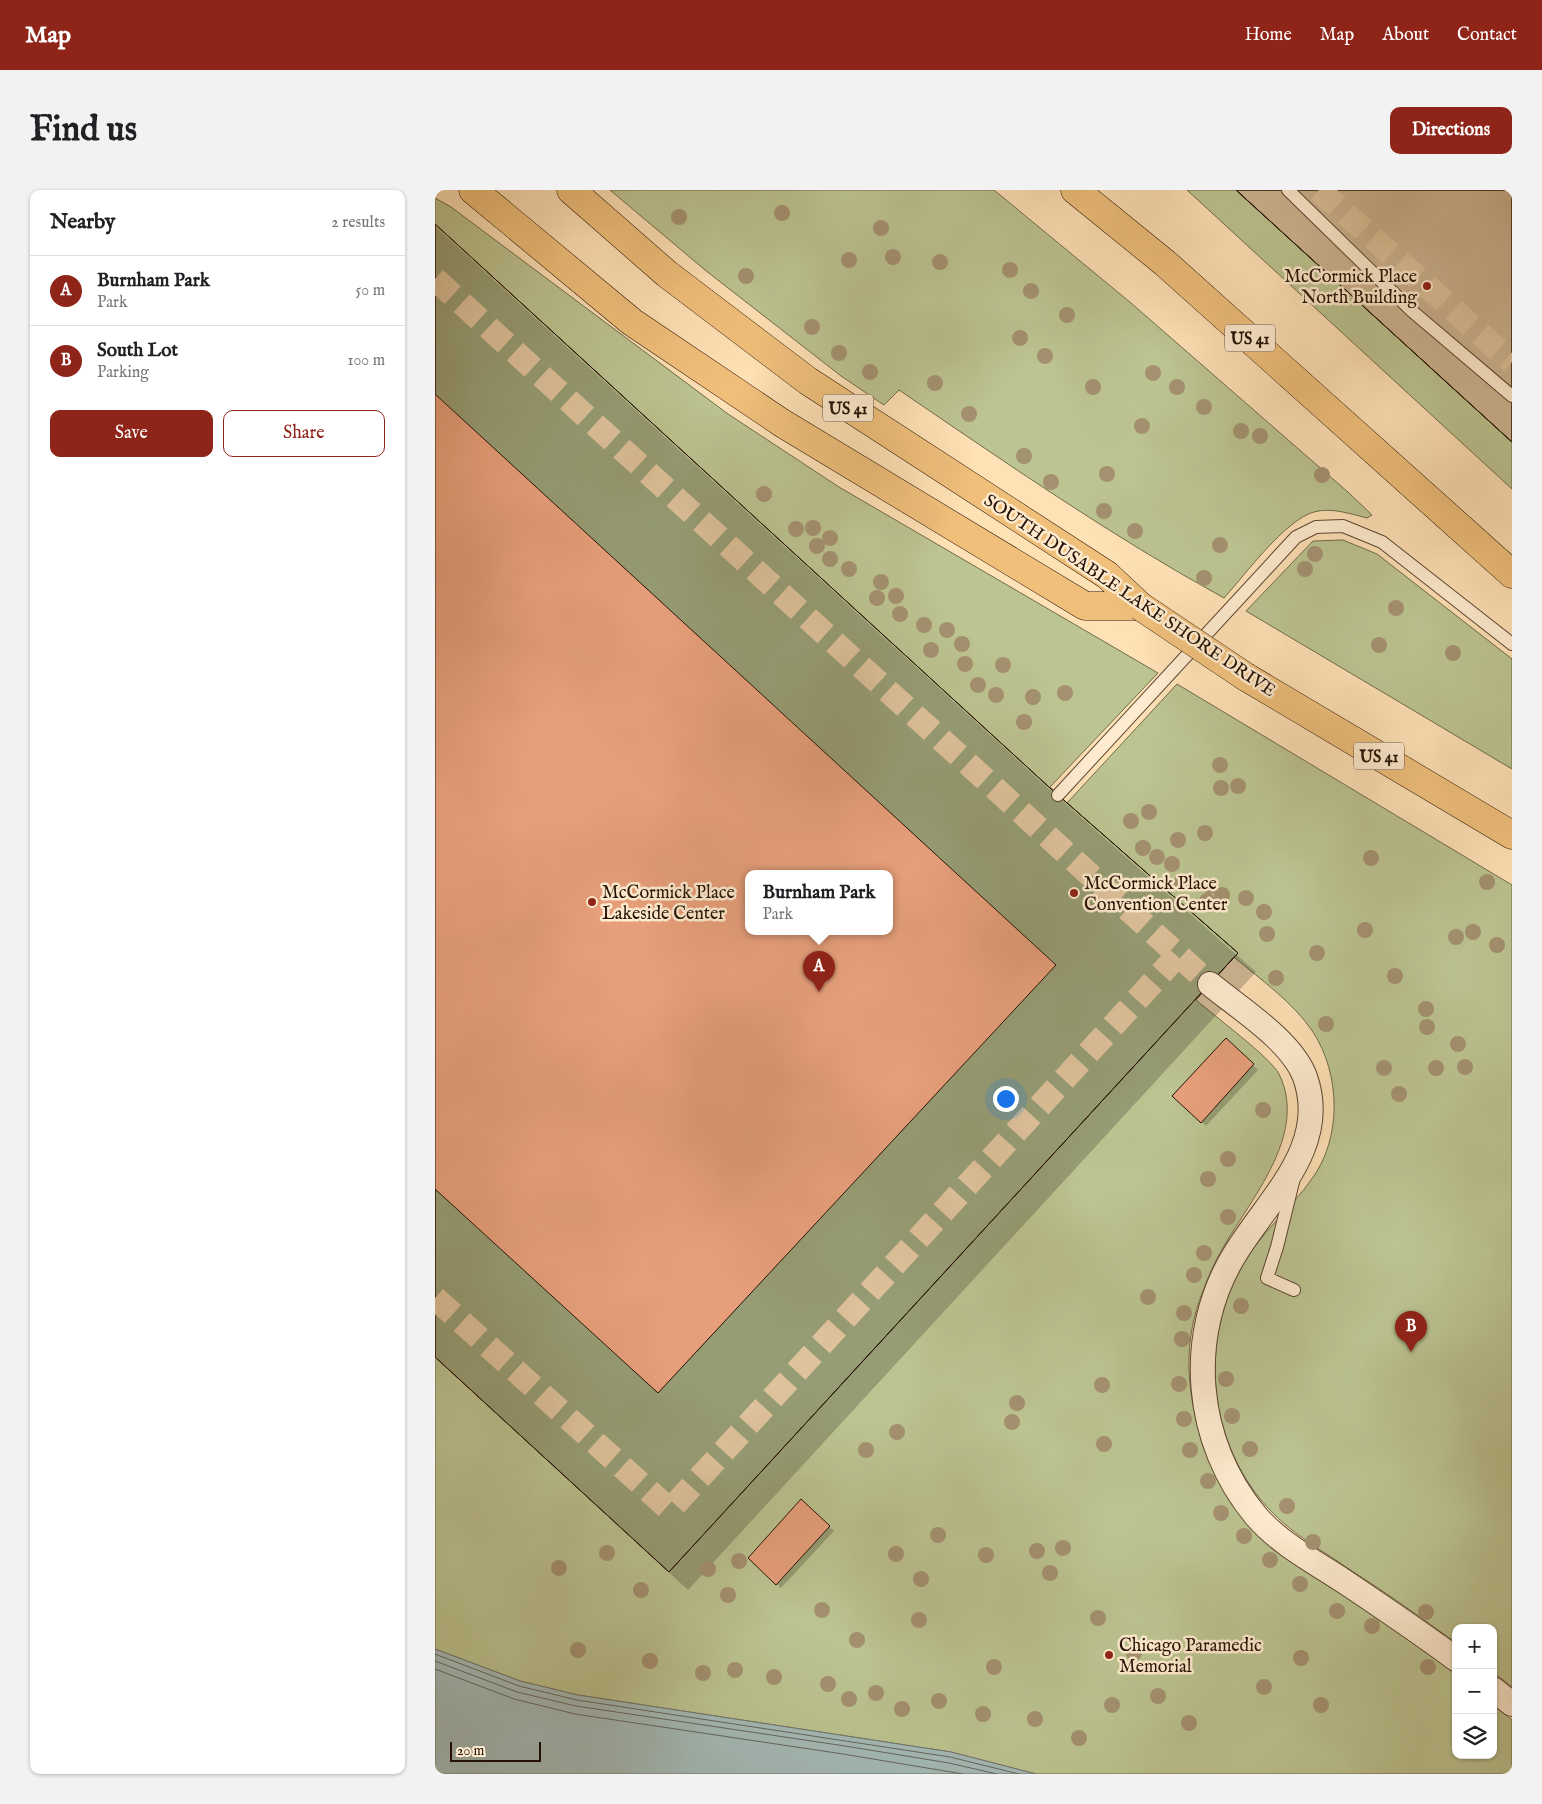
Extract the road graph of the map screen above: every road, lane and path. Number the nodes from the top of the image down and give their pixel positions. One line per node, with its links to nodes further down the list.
1 (473, 190): 7 (highway)
2 (571, 190): 7 (highway, SOUTH DUSABLE LAKE SHORE DRIVE / US 41)
3 (1288, 190): 5 (lane)
4 (1082, 194): 6 (highway, US 41)
5 (1512, 396)
6 (1512, 574)
7 (1139, 606): 10 (highway, SOUTH DUSABLE LAKE SHORE DRIVE / US 41, bridge)
8 (1512, 644): 9 (lane)
9 (1058, 795)
10 (1512, 835)
11 (1210, 984): 12 (street)
12 (1297, 1162): 13 (lane); 14 (street)
13 (1294, 1290)
14 (1452, 1656)
15 (1497, 1691): 16 (street)
16 (1512, 1704)

